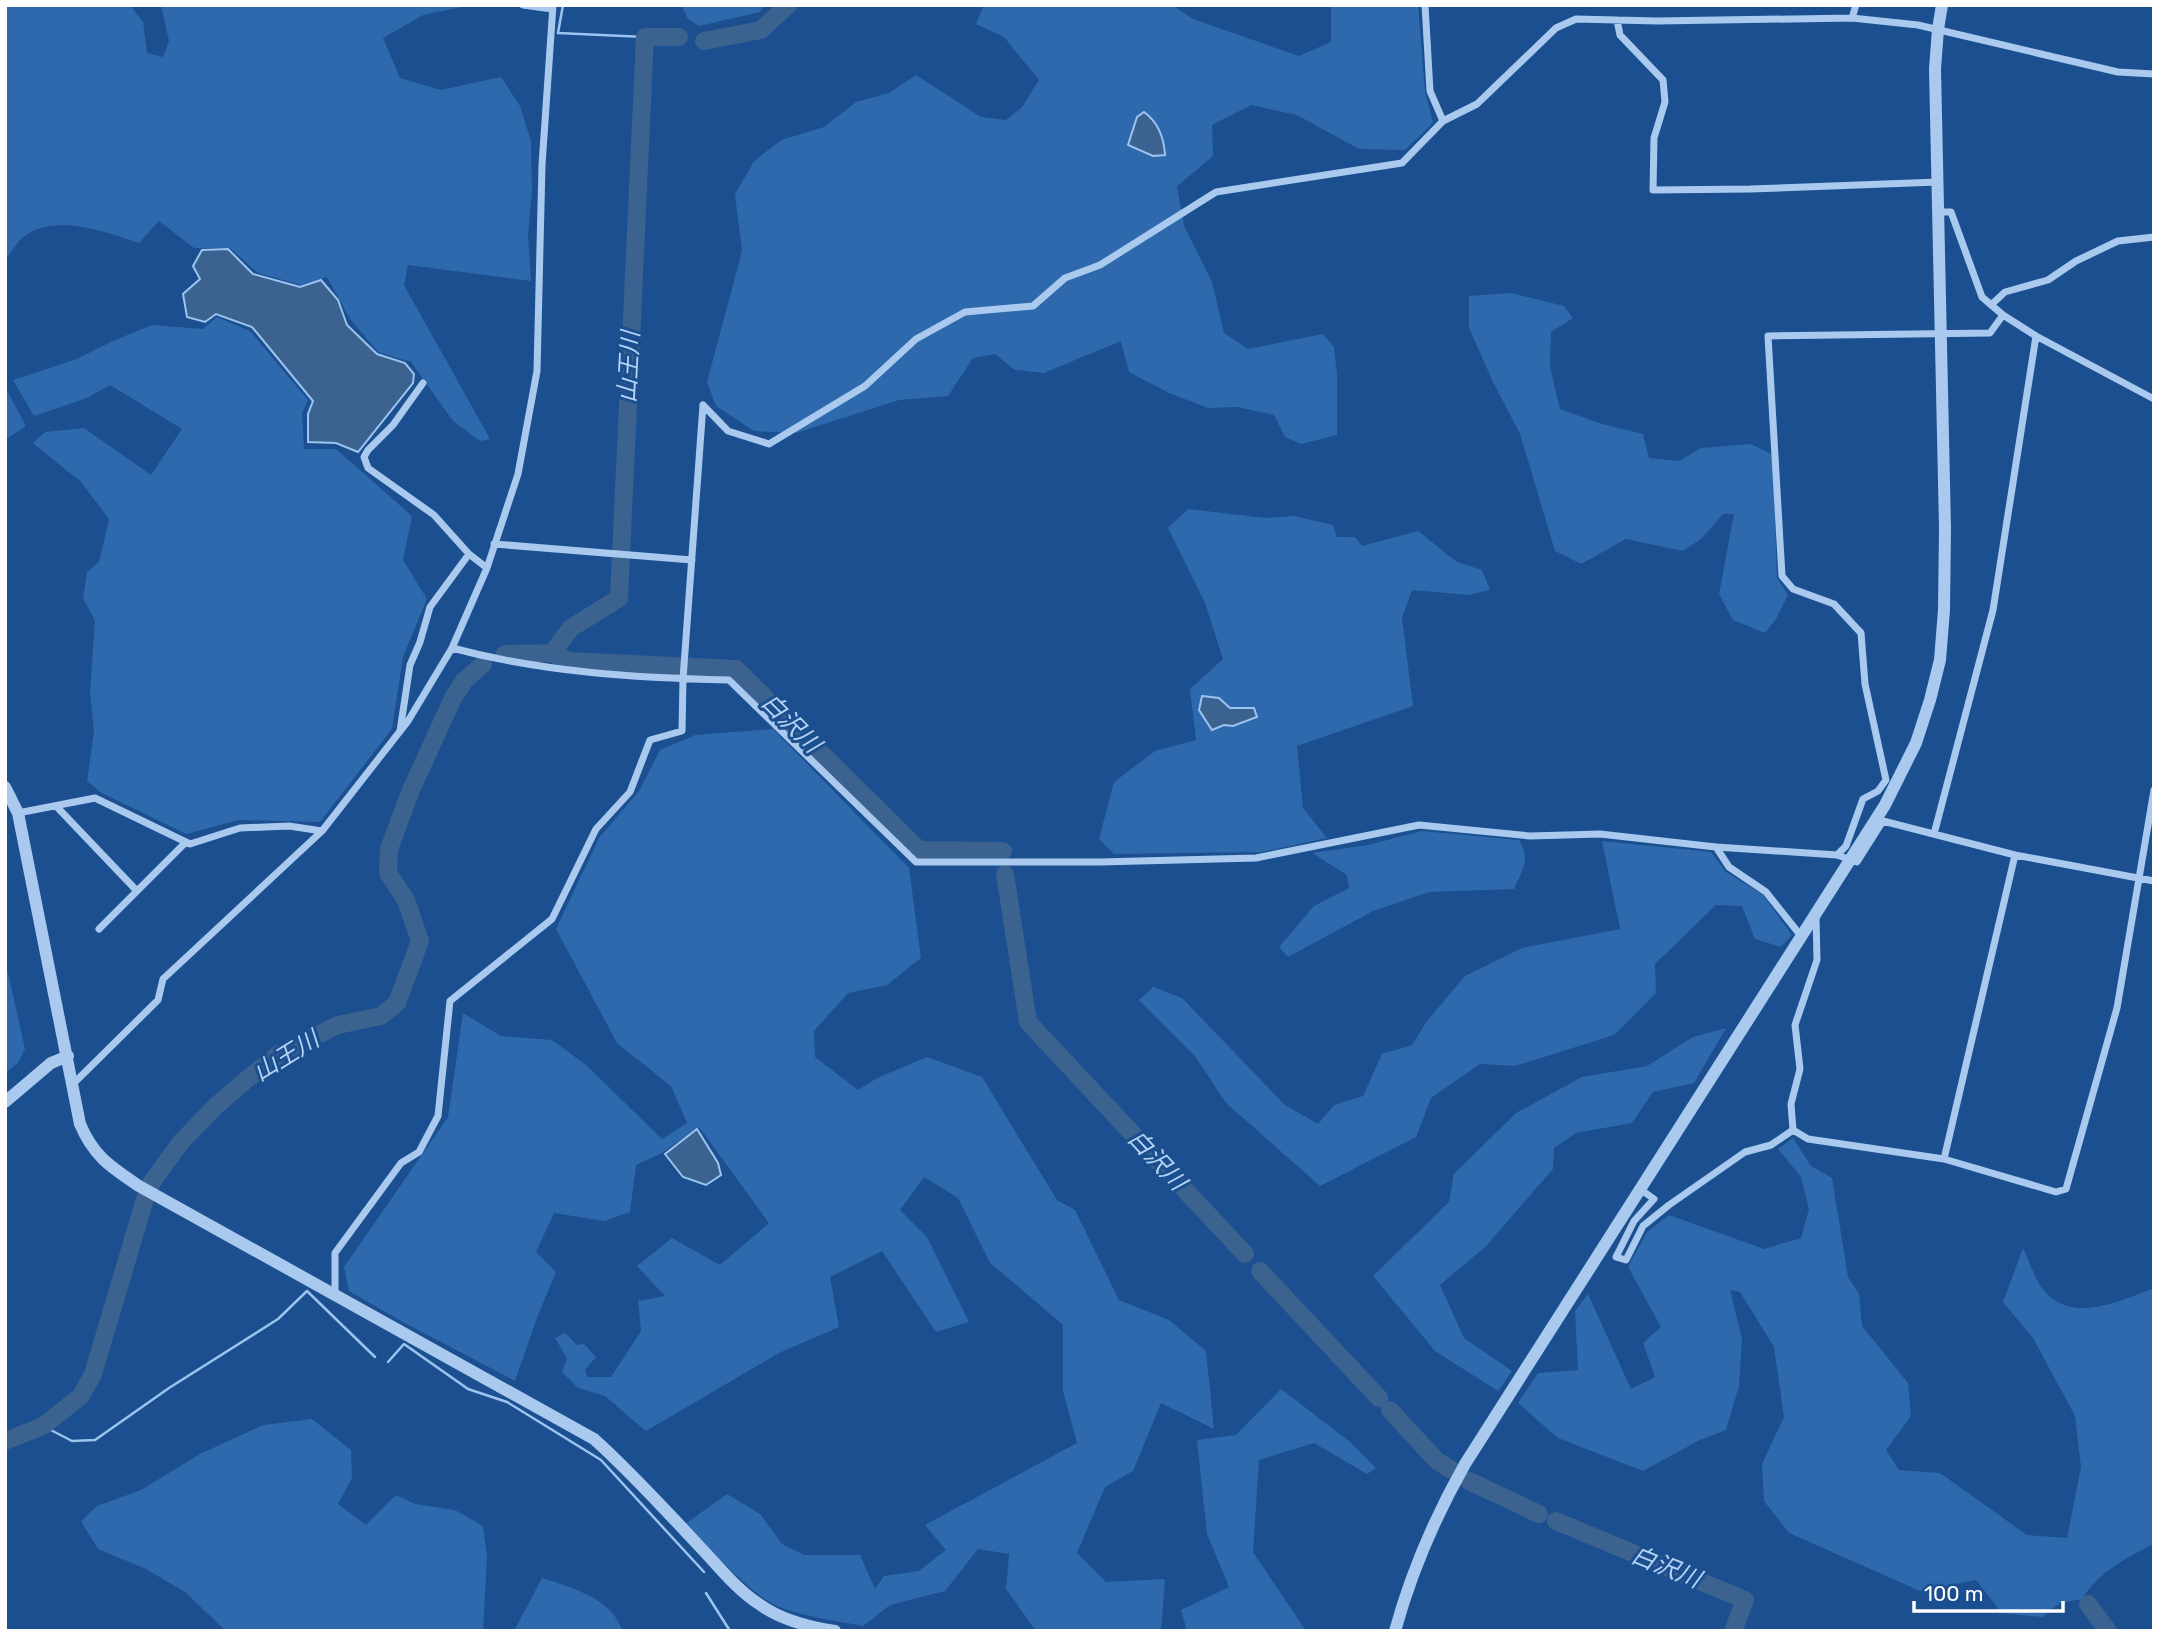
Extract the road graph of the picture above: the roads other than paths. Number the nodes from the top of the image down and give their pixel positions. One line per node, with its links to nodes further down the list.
1 (523, 5): 5 (street)
2 (1424, 5): 10 (street)
3 (1856, 5): 6 (street)
4 (1942, 5): 8 (street)
5 (553, 7): 20 (street)
6 (1852, 18): 7 (street); 8 (street)
7 (1617, 20): 10 (street); 11 (street)
8 (1938, 29): 9 (street); 11 (street)
9 (2154, 74)
10 (1443, 121): 22 (street)
11 (1938, 183): 12 (street)
12 (1939, 212): 14 (street); 16 (street)
13 (2154, 237): 14 (street)
14 (1991, 305): 15 (street)
15 (2003, 315): 16 (street); 17 (street)
16 (1941, 333): 35 (street); 37 (street)
17 (2036, 336): 19 (street); 32 (street)
18 (423, 383): 21 (street)
19 (2154, 399)
20 (494, 544): 22 (street); 23 (street)
21 (469, 554): 23 (street); 26 (street)
22 (692, 560): 25 (street)
23 (486, 568): 24 (street)
24 (452, 648): 25 (street); 26 (street)
25 (683, 679): 34 (street); 50 (street)
26 (400, 731): 31 (street)
27 (5, 787): 30 (street)
28 (2154, 790): 38 (street)
29 (56, 806): 30 (street); 33 (street); 40 (street)
30 (18, 813): 44 (street)
31 (322, 831): 33 (street); 45 (street)
32 (1934, 834): 36 (street); 37 (street)
33 (186, 842): 40 (street)
34 (1716, 847): 35 (street); 43 (street)
35 (1837, 855): 37 (street)
36 (2015, 855): 38 (street); 48 (street)
37 (1850, 859): 41 (street)
38 (2139, 878): 39 (street); 48 (street)
39 (2154, 881)
40 (137, 891): 42 (street)
41 (1815, 913): 43 (street); 47 (street)
42 (99, 929)
43 (1801, 936): 49 (street)
44 (68, 1056): 45 (street); 46 (street)
45 (74, 1083): 50 (street)
46 (5, 1102)
47 (1793, 1130): 48 (street); 49 (street)
48 (1944, 1159)
49 (1640, 1188): 52 (street)
50 (335, 1294): 51 (street)
51 (835, 1631)
52 (1395, 1631)

